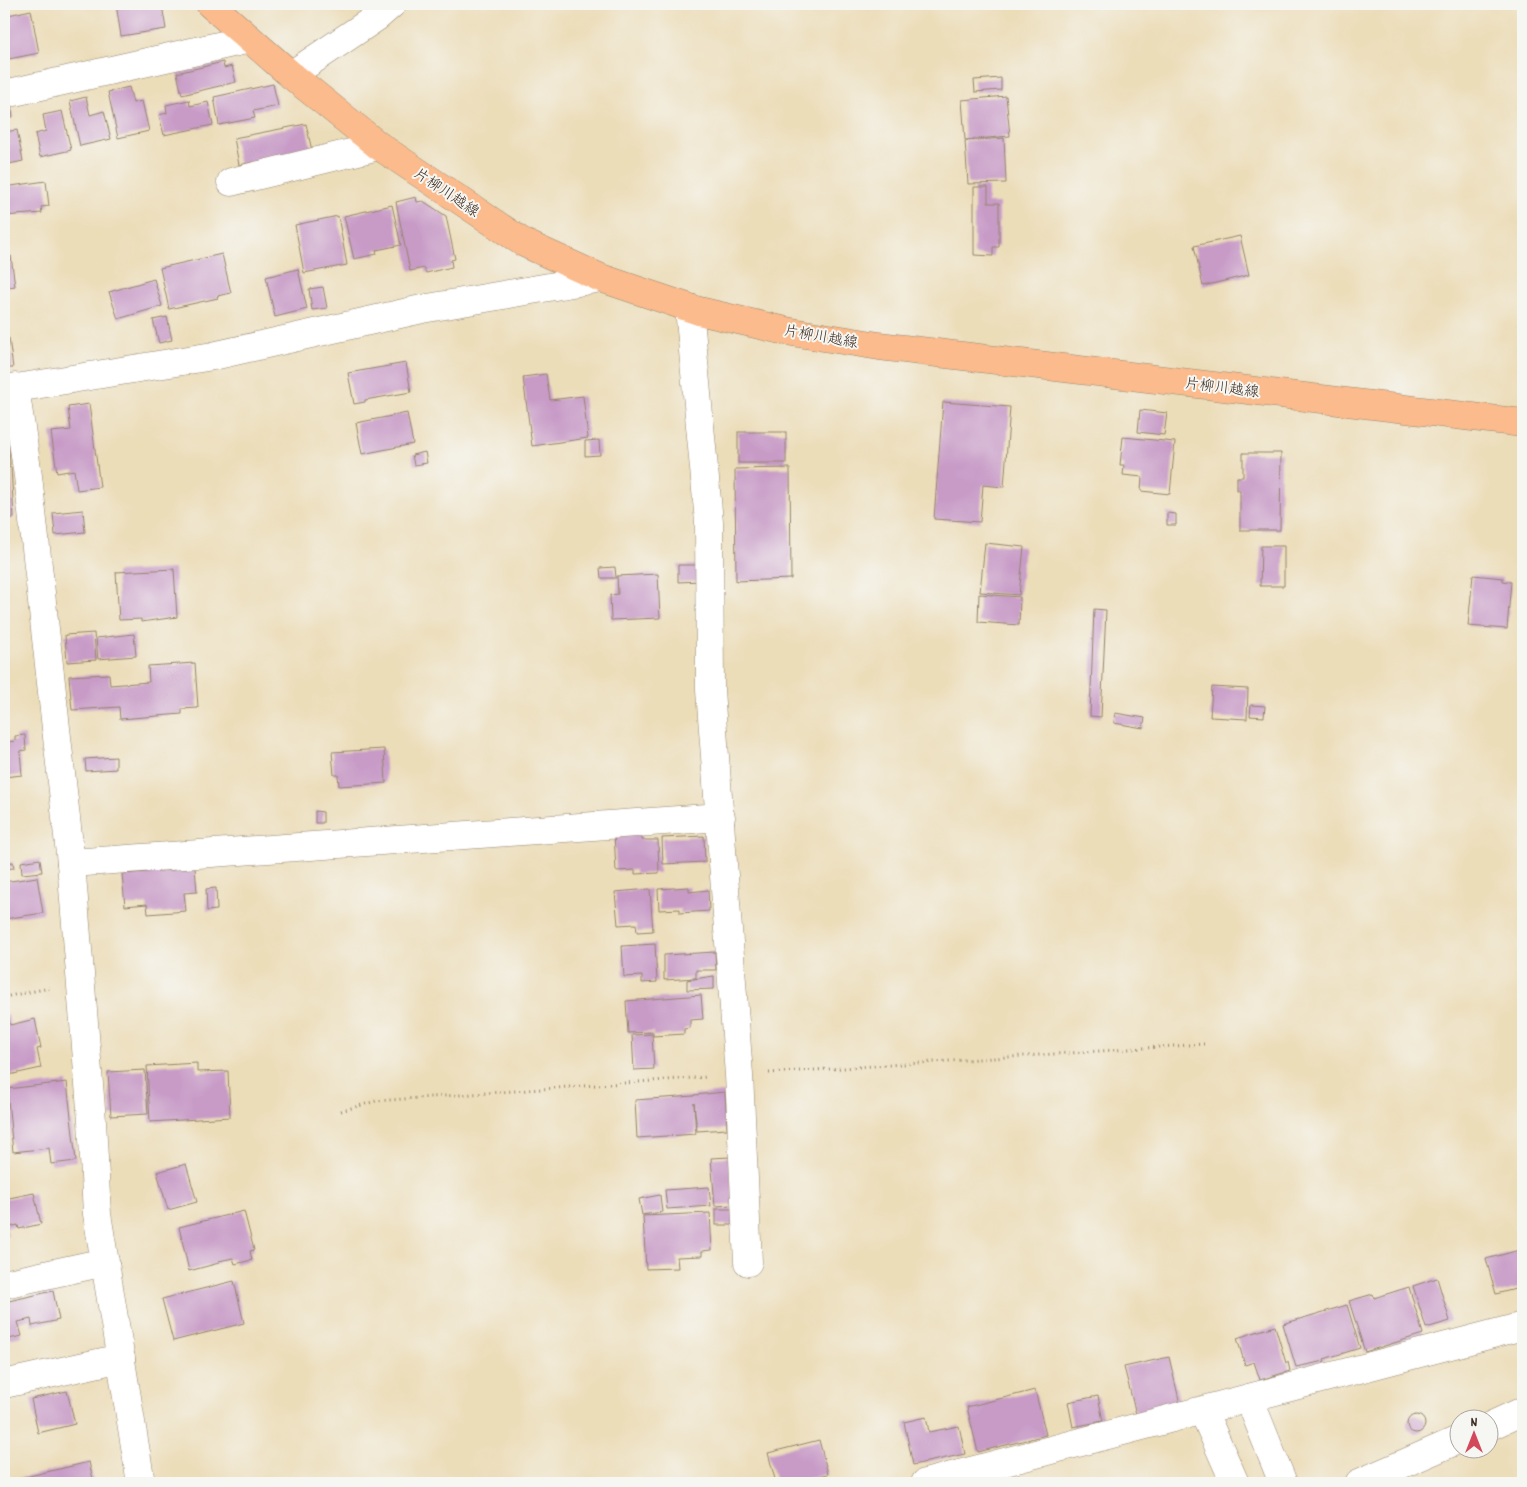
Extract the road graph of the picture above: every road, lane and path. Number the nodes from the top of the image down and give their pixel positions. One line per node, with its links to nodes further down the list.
1 (210, 4): 3 (main road, 片柳川越線)
2 (392, 4): 4 (street)
3 (250, 39): 4 (main road, 片柳川越線); 5 (street)
4 (292, 75): 6 (main road, 片柳川越線)
5 (14, 92)
6 (379, 146): 7 (street); 8 (main road, 片柳川越線)
7 (231, 182)
8 (602, 278): 9 (main road, 片柳川越線); 10 (street)
9 (689, 308): 11 (main road, 片柳川越線); 12 (street)
10 (10, 389): 13 (street)
11 (1523, 423)
12 (721, 817): 13 (street); 17 (street)
13 (72, 863): 14 (street)
14 (81, 982): 15 (path); 19 (street)
15 (4, 997)
16 (1204, 1044): 17 (path)
17 (739, 1075): 18 (path); 20 (street)
18 (340, 1111)
19 (105, 1262): 21 (street); 23 (street)
20 (748, 1262)
21 (4, 1284)
22 (1523, 1326): 25 (street)
23 (121, 1358): 24 (street); 30 (street)
24 (4, 1384)
25 (1249, 1398): 26 (street); 33 (street)
26 (1203, 1410): 31 (street); 32 (street)
27 (1523, 1411): 28 (street)
28 (1500, 1421)
29 (1450, 1443): 34 (street)
30 (141, 1483)
31 (925, 1483)
32 (1235, 1483)
33 (1283, 1483)
34 (1359, 1483)

